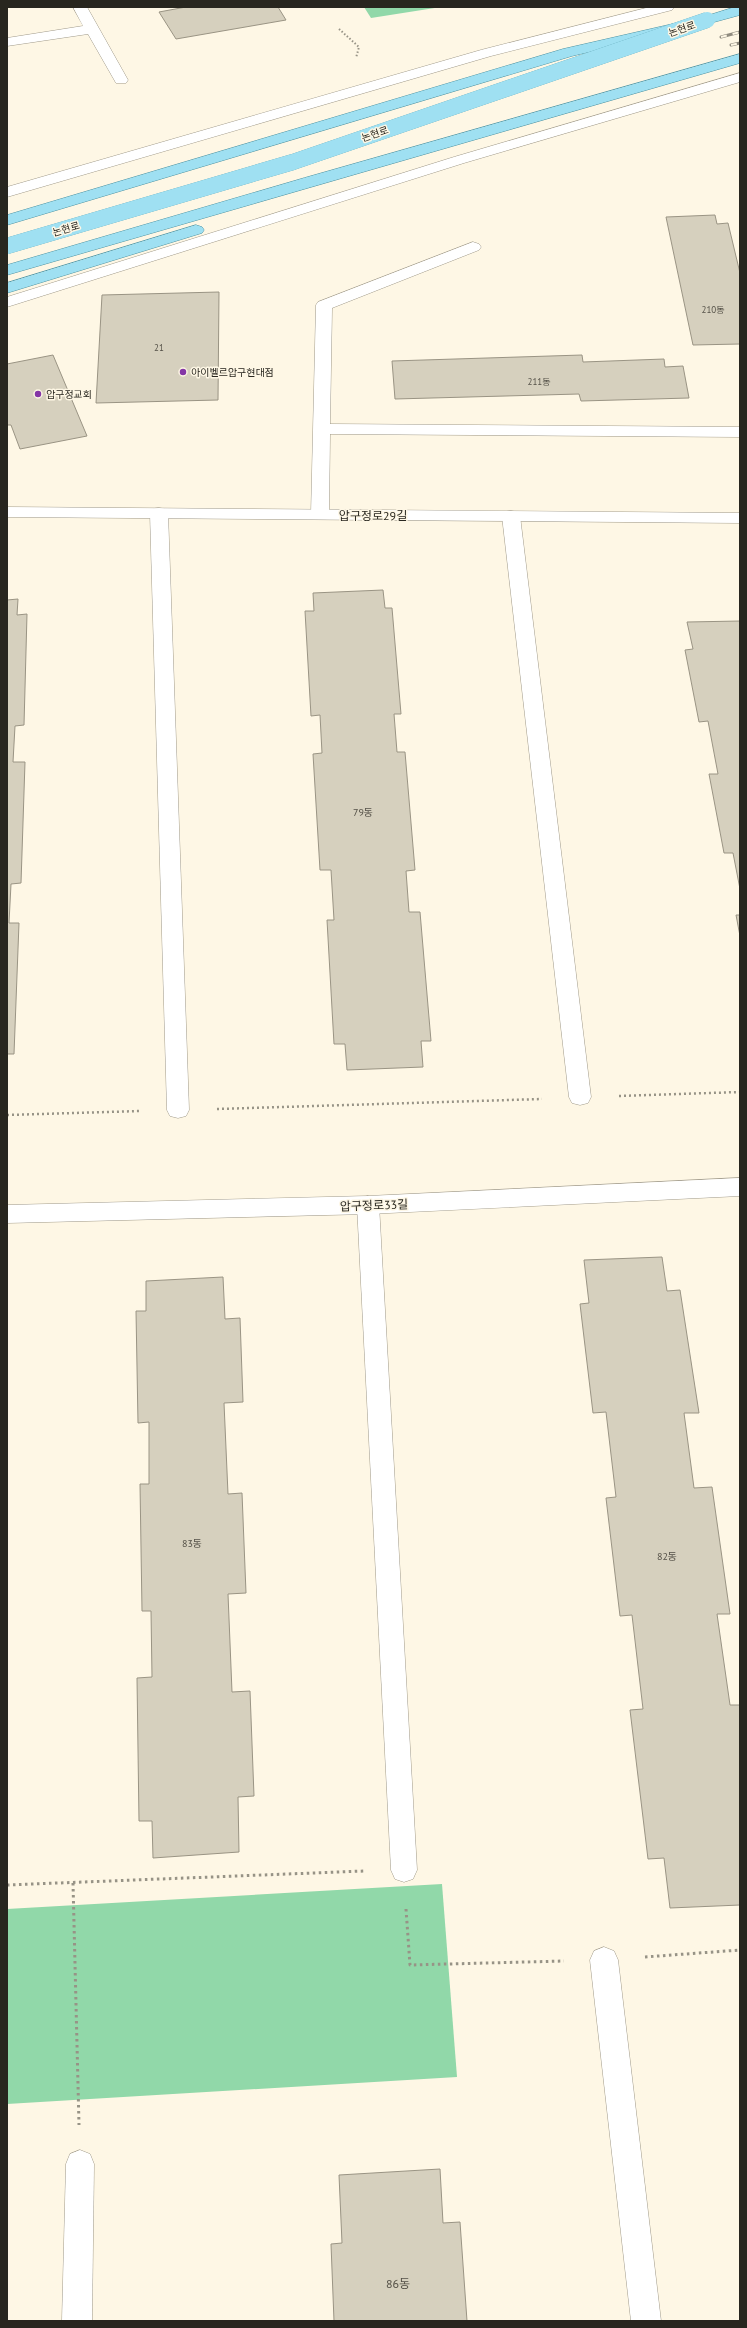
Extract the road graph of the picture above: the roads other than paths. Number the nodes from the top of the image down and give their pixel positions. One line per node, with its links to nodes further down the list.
1 (80, 7): 5 (street)
2 (667, 7): 11 (street)
3 (740, 10): 4 (main road, 논현로)
4 (707, 20): 12 (main road, bridge); 13 (main road, 논현로, bridge)
5 (92, 29): 6 (street); 9 (street)
6 (7, 42)
7 (740, 58): 10 (main road, 논현로)
8 (740, 77): 17 (street)
9 (121, 80)
10 (598, 98): 15 (main road, 논현로); 16 (main road)
11 (7, 192)
12 (7, 220)
13 (7, 246)
14 (473, 247): 18 (street)
15 (7, 270)
16 (7, 288)
17 (7, 302)
18 (322, 429): 19 (street); 22 (street)
19 (740, 432)
20 (7, 512): 21 (street, 압구정로29길)
21 (159, 513): 22 (street, 압구정로29길); 26 (street)
22 (320, 515): 23 (street, 압구정로29길)
23 (511, 516): 24 (street, 압구정로29길); 25 (street)
24 (740, 518)
25 (580, 1097)
26 (178, 1110)
27 (740, 1187): 28 (street, 압구정로33길)
28 (368, 1205): 29 (street, 압구정로33길); 30 (street)
29 (7, 1214)
30 (404, 1870)
31 (604, 1960): 34 (street)
32 (80, 2164): 33 (street)
33 (77, 2321)
34 (646, 2321)

